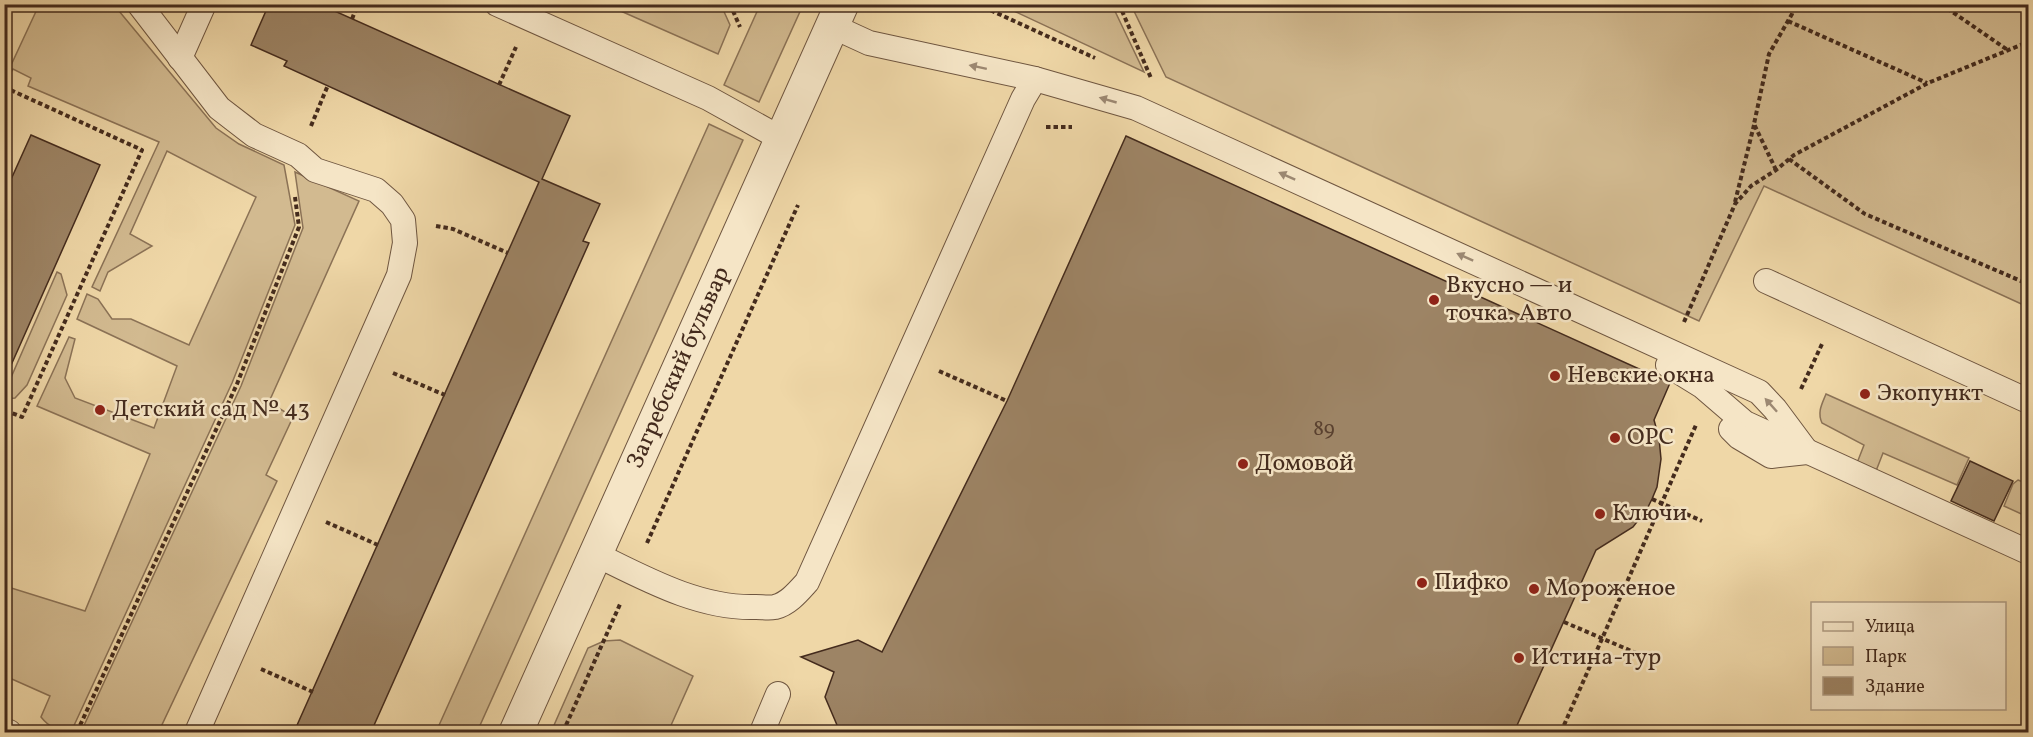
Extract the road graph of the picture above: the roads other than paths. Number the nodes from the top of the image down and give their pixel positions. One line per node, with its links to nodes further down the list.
1 (139, 4): 5 (lane)
2 (204, 4): 5 (lane)
3 (497, 4): 7 (lane)
4 (837, 15): 6 (lane, one-way to 4); 7 (street, Загребский бульвар)
5 (180, 58): 17 (lane)
6 (1035, 79): 9 (lane, one-way to 6); 13 (lane)
7 (782, 139): 13 (street, Загребский бульвар)
8 (1766, 281): 10 (lane)
9 (1592, 315): 11 (lane, one-way to 9); 11 (lane)
10 (2028, 401)
11 (1807, 452): 12 (lane)
12 (2028, 552)
13 (597, 555): 18 (street, Загребский бульвар)
14 (778, 694): 19 (lane)
15 (4, 730): 16 (lane)
16 (9, 732)
17 (197, 732)
18 (516, 732)
19 (762, 732)

